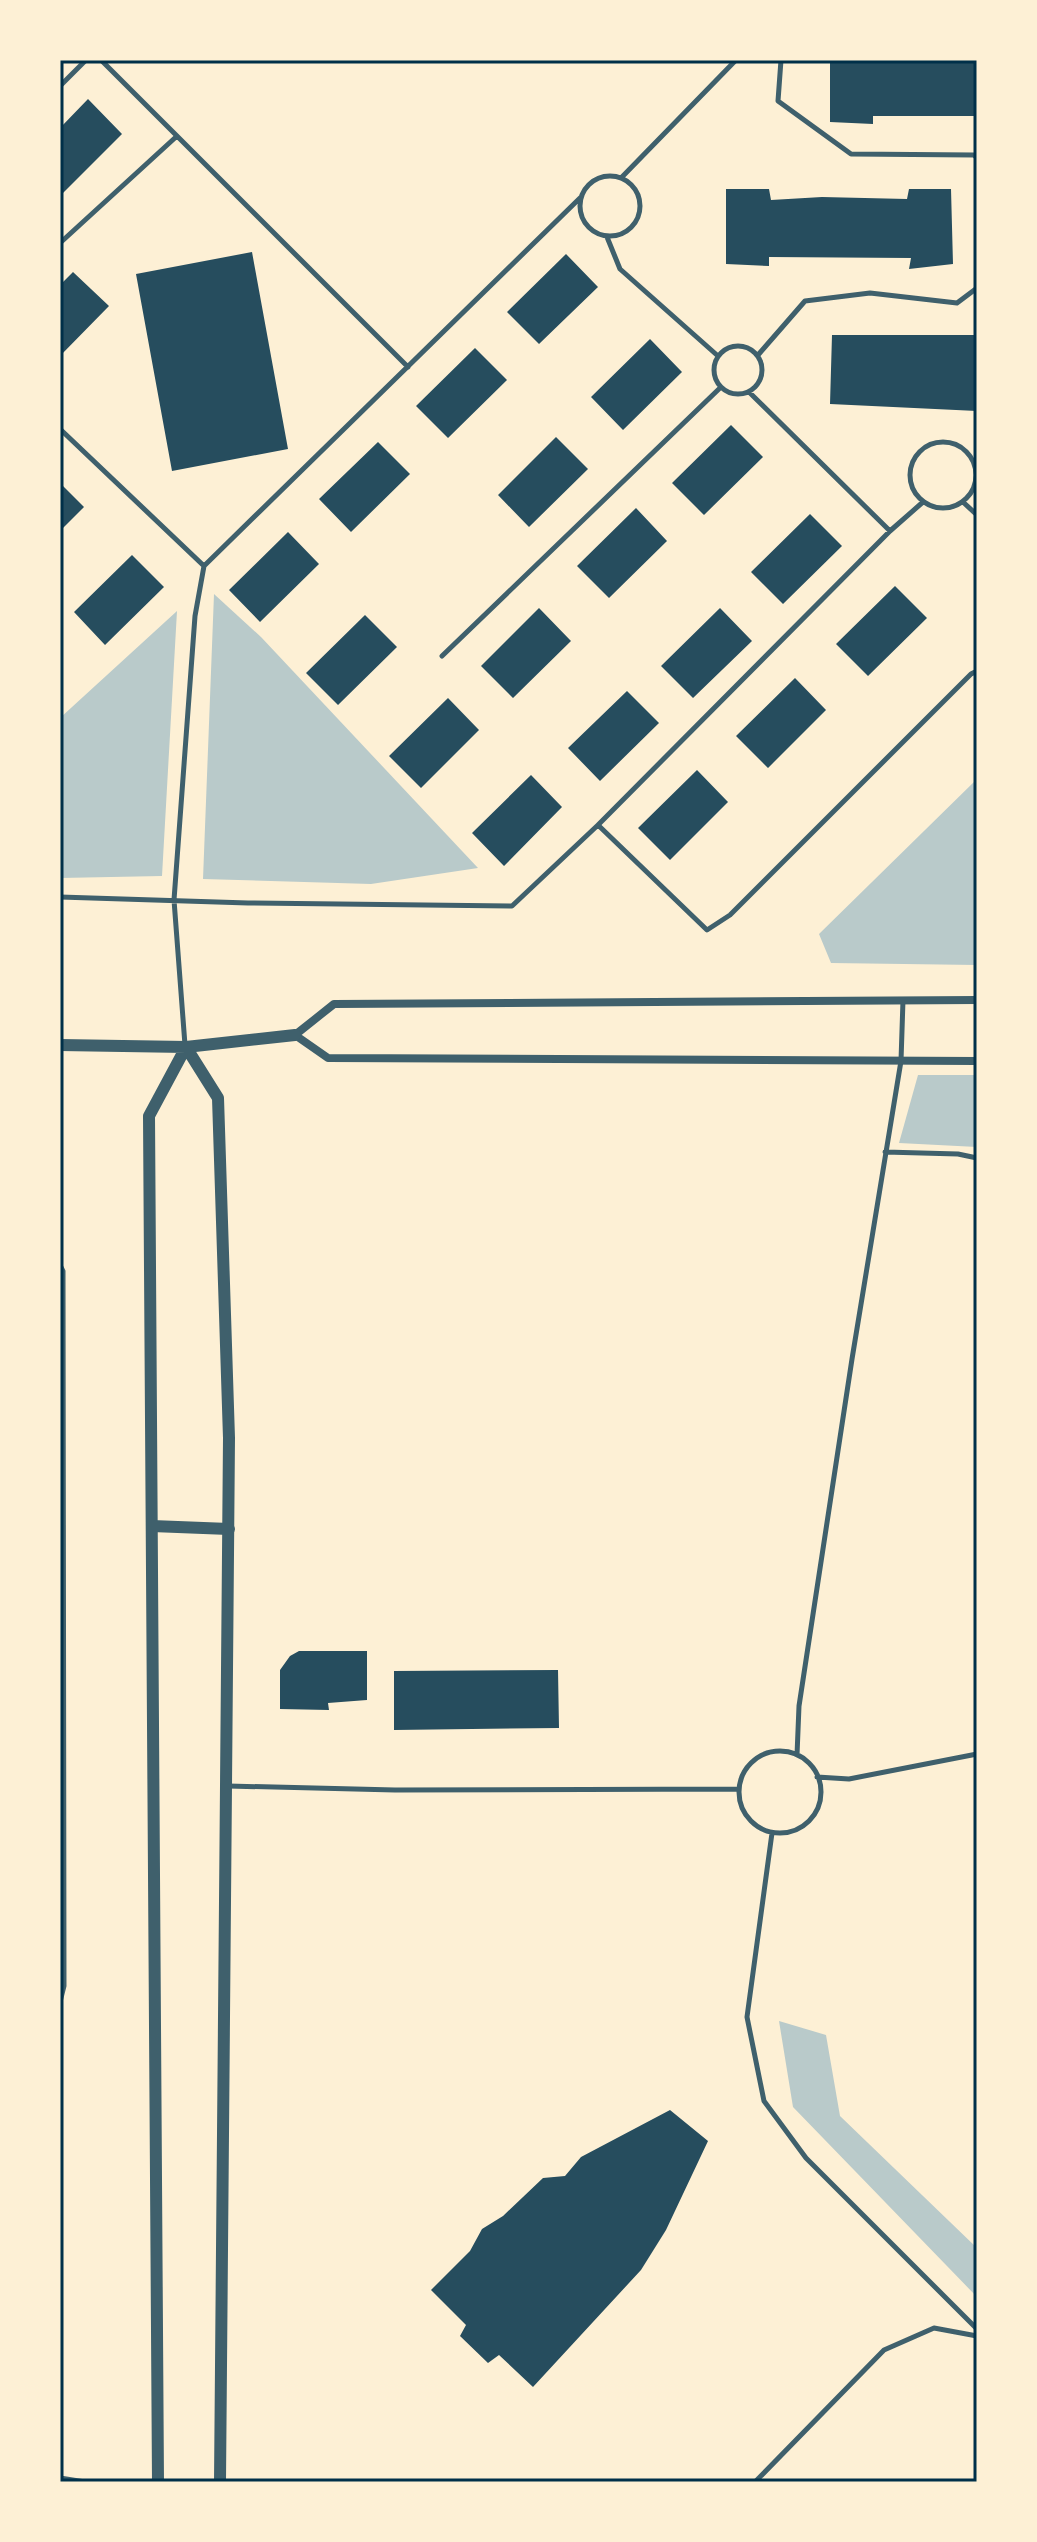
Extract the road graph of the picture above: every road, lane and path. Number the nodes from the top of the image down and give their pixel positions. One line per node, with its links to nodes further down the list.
1 (86, 60): 5 (lane)
2 (101, 60): 6 (lane)
3 (736, 60): 8 (lane)
4 (781, 60): 7 (lane)
5 (60, 86)
6 (177, 136): 11 (lane); 15 (lane)
7 (977, 158)
8 (621, 178): 9 (lane); 10 (lane)
9 (580, 198): 10 (lane); 15 (lane)
10 (607, 237): 14 (lane)
11 (60, 243)
12 (977, 288): 13 (lane)
13 (758, 355): 14 (lane); 17 (lane)
14 (718, 356): 16 (lane)
15 (408, 367): 23 (lane)
16 (721, 387): 17 (lane); 24 (lane)
17 (749, 392): 22 (lane)
18 (60, 429): 23 (lane)
19 (923, 502): 20 (lane); 20 (lane); 22 (lane)
20 (963, 502): 21 (lane)
21 (977, 515)
22 (890, 531): 26 (lane)
23 (204, 566): 28 (lane)
24 (442, 656)
25 (977, 671): 26 (lane)
26 (598, 825): 28 (lane)
27 (60, 897): 28 (lane)
28 (174, 900): 33 (lane)
29 (903, 999): 30 (street); 31 (street); 34 (lane)
30 (977, 1000)
31 (295, 1035): 33 (street); 34 (street)
32 (60, 1045): 33 (street)
33 (186, 1047): 40 (street); 41 (street)
34 (901, 1061): 35 (street); 36 (lane)
35 (977, 1061)
36 (885, 1152): 37 (lane); 43 (lane)
37 (977, 1158)
38 (60, 1265): 39 (lane)
39 (62, 1448): 48 (lane)
40 (152, 1526): 41 (street); 53 (street)
41 (229, 1529): 45 (street)
42 (977, 1754): 44 (lane)
43 (797, 1755): 44 (lane); 46 (lane)
44 (817, 1777): 47 (lane)
45 (227, 1786): 46 (lane); 54 (street)
46 (739, 1789): 47 (lane)
47 (772, 1833): 49 (lane)
48 (60, 2002)
49 (977, 2329)
50 (977, 2336): 55 (lane)
51 (60, 2478): 52 (lane)
52 (85, 2482)
53 (158, 2482)
54 (220, 2482)
55 (755, 2482)

